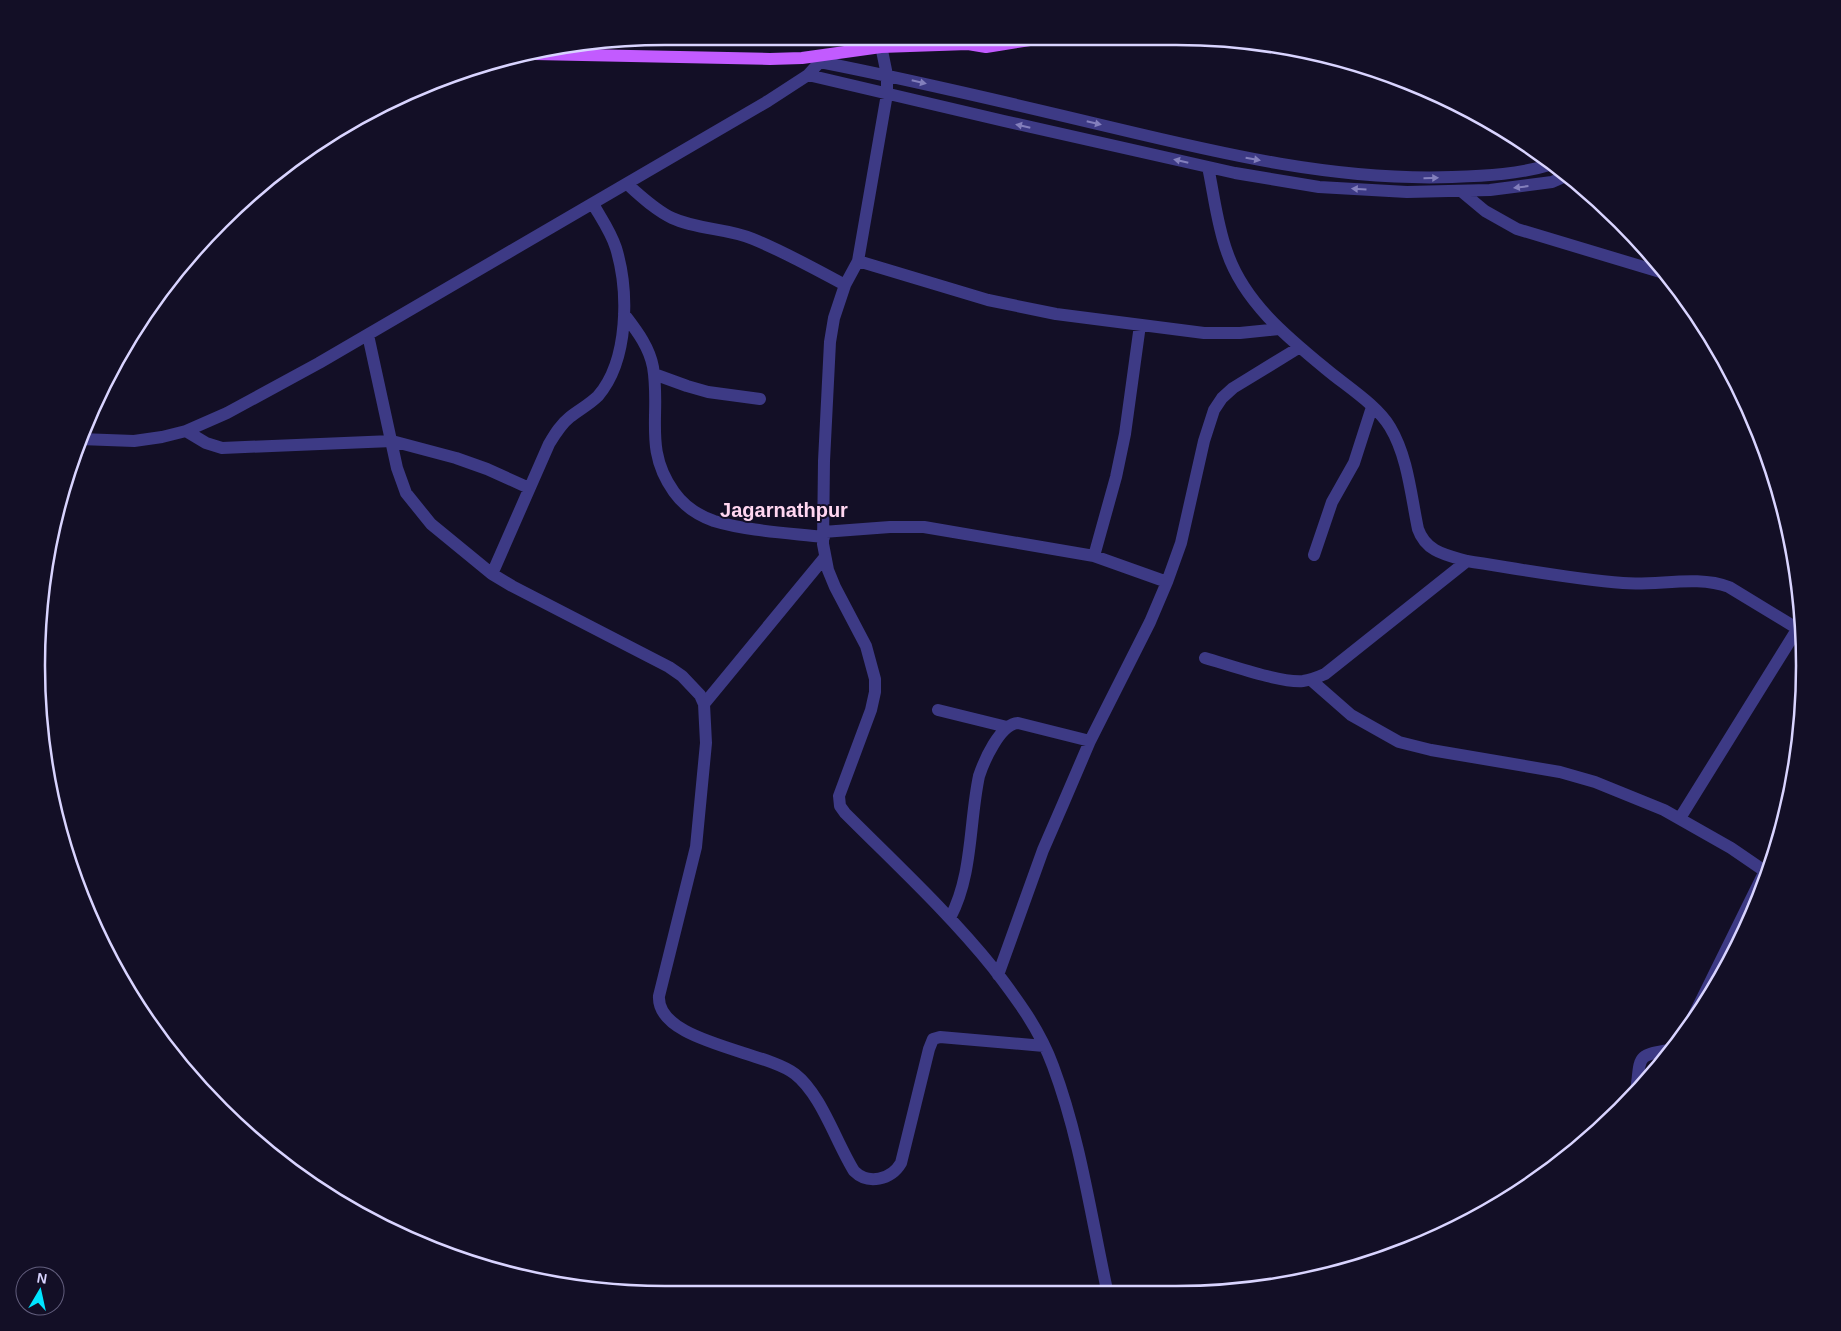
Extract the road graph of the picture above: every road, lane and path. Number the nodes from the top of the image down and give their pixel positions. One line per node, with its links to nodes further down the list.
1 (869, 45): 6 (main road)
2 (881, 45): 8 (street)
3 (974, 45): 4 (main road)
4 (999, 45)
5 (576, 52): 6 (main road)
6 (823, 58): 7 (street); 8 (street)
7 (808, 75): 9 (street); 15 (street)
8 (886, 75): 9 (street); 10 (street, one-way to 10)
9 (887, 94): 11 (street); 18 (street)
10 (994, 100): 11 (street); 13 (street, one-way to 13)
11 (990, 118): 12 (street, one-way to 11)
12 (1208, 167): 16 (street, one-way to 12); 23 (street)
13 (1544, 167)
14 (1560, 179): 16 (street, one-way to 16)
15 (627, 184): 17 (street); 20 (street)
16 (1461, 191): 19 (street)
17 (593, 204): 21 (street); 24 (street)
18 (858, 261): 20 (street); 22 (street)
19 (1653, 270)
20 (845, 285): 33 (street)
21 (624, 314): 26 (street); 32 (street)
22 (1140, 325): 23 (street); 35 (street)
23 (1279, 328): 25 (street)
24 (368, 335): 29 (street); 31 (street)
25 (1300, 347): 28 (street); 39 (street)
26 (654, 374): 27 (street); 33 (street)
27 (760, 399)
28 (1372, 407): 34 (street); 37 (street)
29 (186, 431): 30 (street); 31 (street)
30 (88, 439)
31 (392, 442): 32 (street); 38 (street)
32 (529, 488): 38 (street)
33 (823, 535): 35 (street); 36 (street)
34 (1314, 555)
35 (1094, 556): 39 (street)
36 (825, 557): 44 (street); 50 (street)
37 (1467, 561): 40 (street); 43 (street)
38 (492, 574): 44 (street)
39 (1167, 582): 47 (street)
40 (1795, 627)
41 (1795, 637): 48 (street)
42 (1205, 658): 43 (street)
43 (1311, 680): 48 (street)
44 (704, 704): 52 (street)
45 (938, 710): 46 (street)
46 (1007, 727): 47 (street); 50 (street)
47 (1090, 741): 51 (street)
48 (1680, 818): 49 (street)
49 (1762, 868)
50 (950, 918): 51 (street)
51 (998, 975): 52 (street)
52 (1044, 1046): 55 (street)
53 (1661, 1051): 54 (street)
54 (1638, 1079)
55 (1106, 1286)

